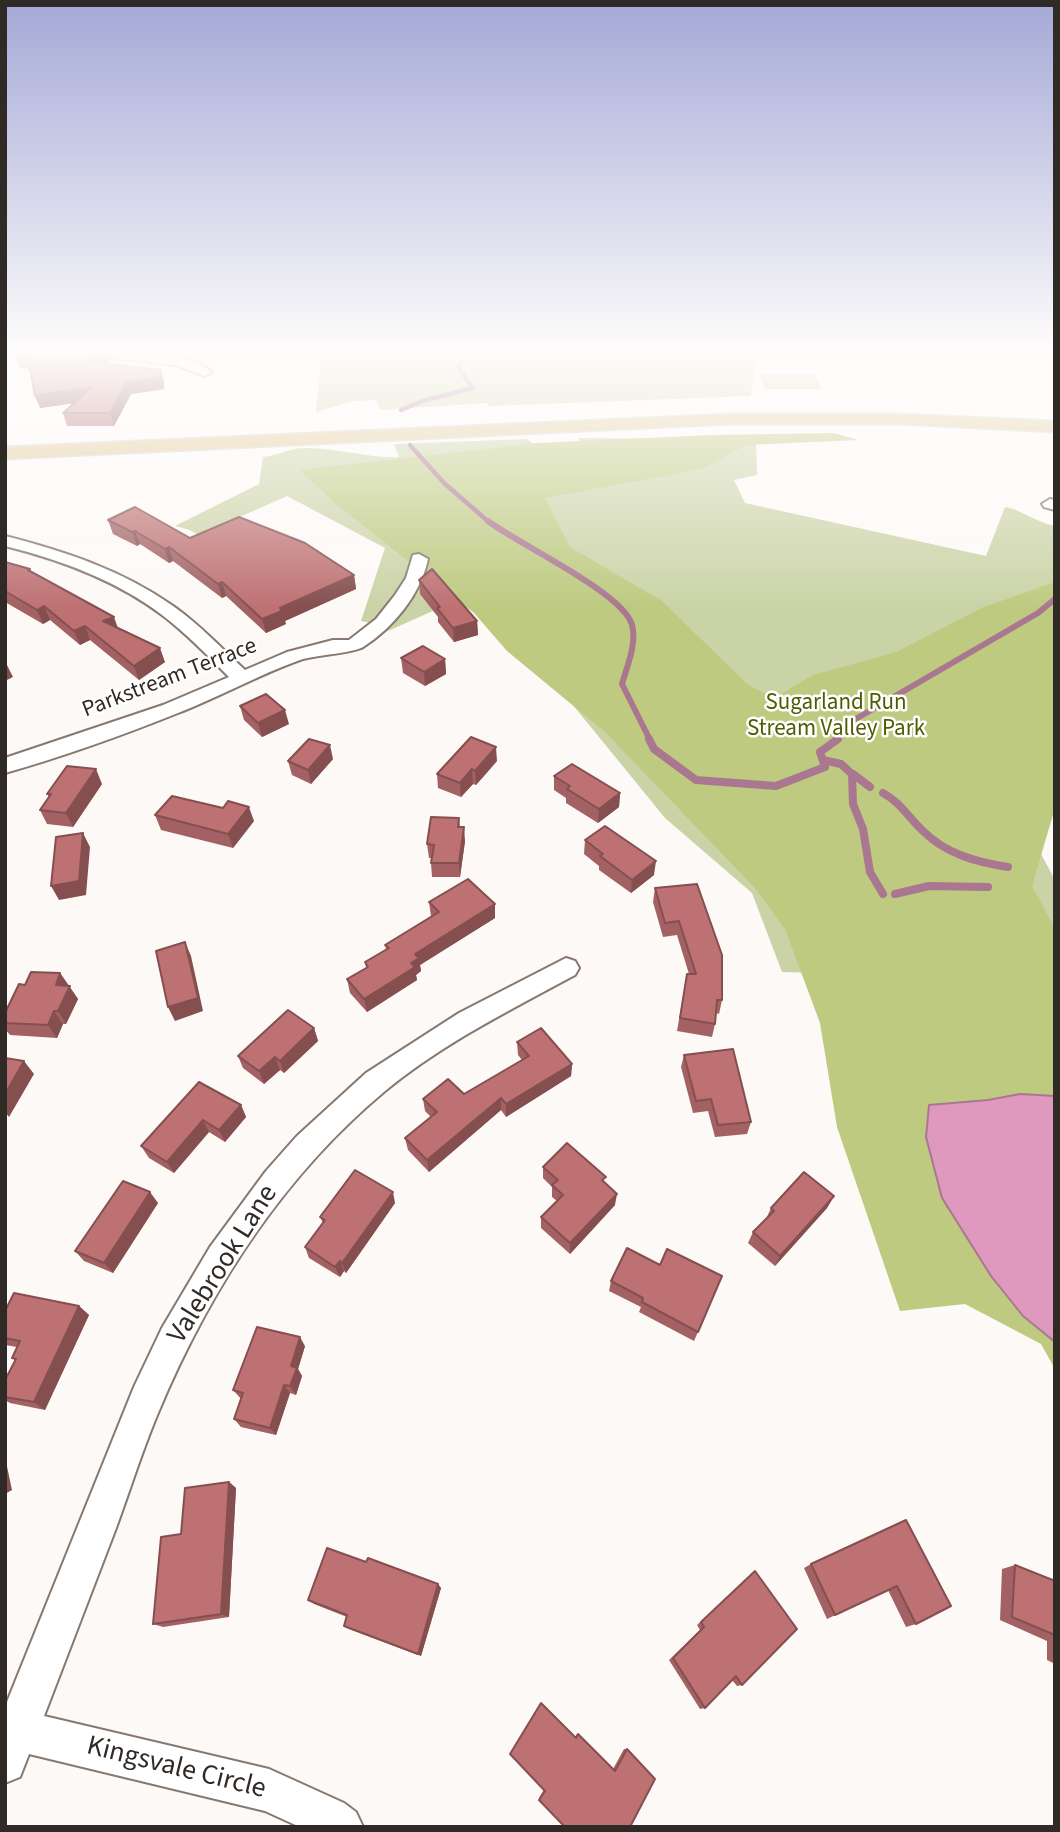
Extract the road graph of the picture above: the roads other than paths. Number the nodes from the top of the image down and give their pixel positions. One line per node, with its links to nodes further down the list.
1 (99, 437): 3 (main road)
2 (243, 437): 4 (main road)
3 (5, 440)
4 (5, 453)
5 (5, 541): 7 (street)
6 (419, 559): 7 (street, Parkstream Terrace)
7 (243, 679): 8 (street, Parkstream Terrace)
8 (5, 766)
9 (566, 968): 10 (street, Valebrook Lane)
10 (9, 1740): 11 (street, Kingsvale Circle)
11 (341, 1827)

